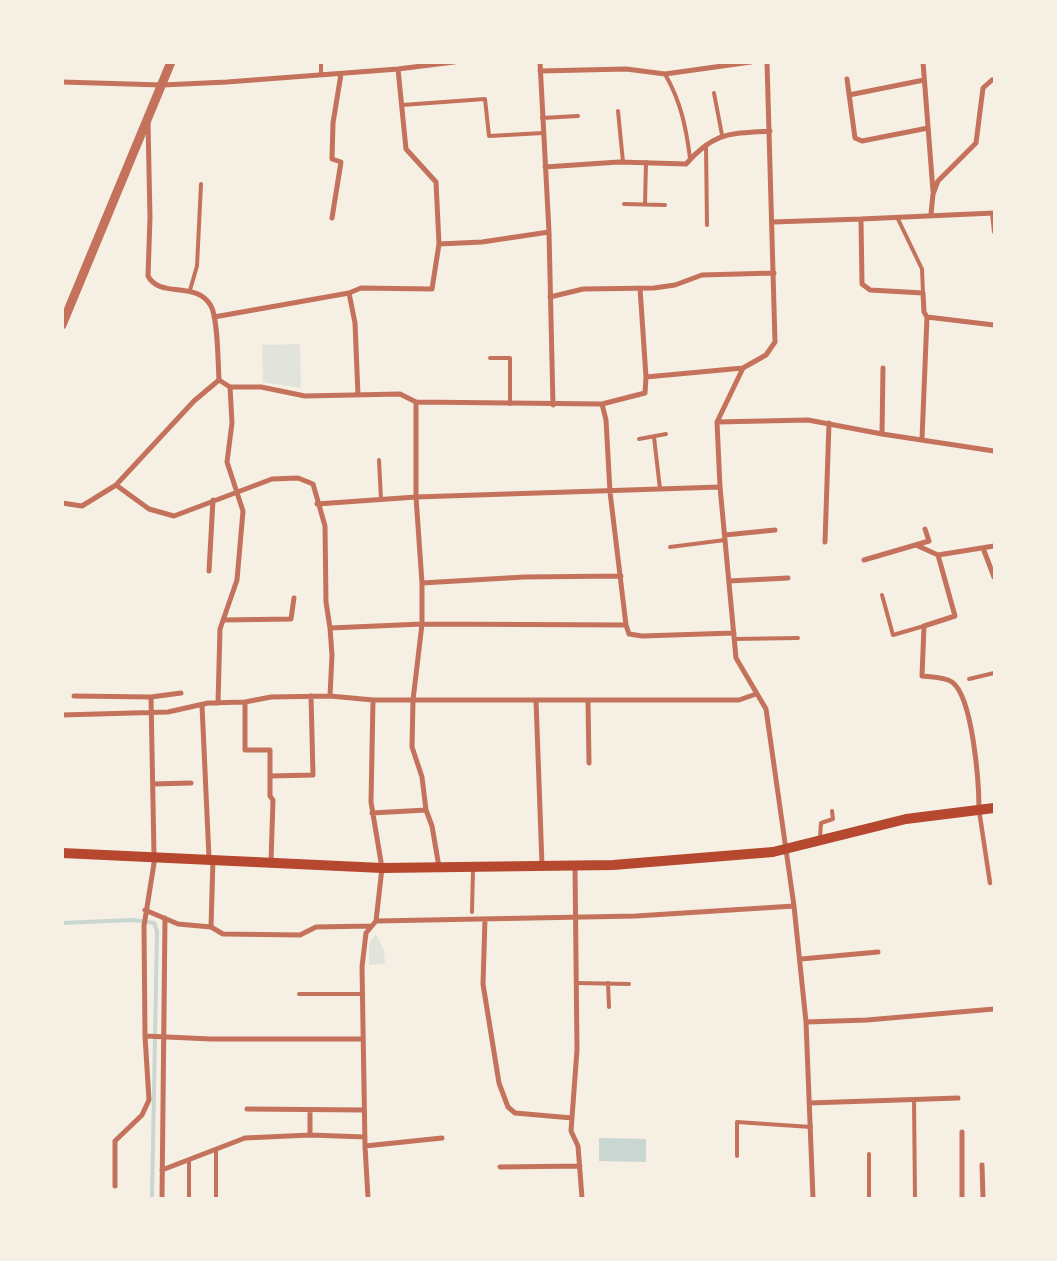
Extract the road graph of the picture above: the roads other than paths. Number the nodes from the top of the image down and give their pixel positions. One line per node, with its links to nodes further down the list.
1 (171, 62): 18 (street)
2 (321, 62): 13 (lane)
3 (397, 62): 9 (lane)
4 (454, 62): 9 (street)
5 (540, 62): 10 (street)
6 (751, 62): 12 (street)
7 (767, 62): 27 (street)
8 (923, 62): 15 (street)
9 (398, 69): 11 (street); 21 (street)
10 (540, 70): 12 (street); 25 (street)
11 (340, 74): 13 (street); 42 (street)
12 (665, 74): 31 (lane)
13 (321, 75): 18 (street)
14 (847, 79): 20 (street)
15 (924, 80): 20 (street); 26 (street)
16 (993, 80): 36 (street)
17 (62, 82): 18 (street)
18 (162, 85): 23 (street)
19 (714, 93): 29 (lane)
20 (849, 95): 26 (street)
21 (402, 104): 28 (lane); 49 (street)
22 (618, 111): 32 (lane)
23 (148, 116): 52 (street); 56 (street)
24 (578, 116): 25 (lane)
25 (542, 118): 28 (street)
26 (928, 128): 36 (street)
27 (770, 131): 29 (street); 45 (street)
28 (543, 133): 34 (street)
29 (722, 135): 30 (street)
30 (706, 145): 31 (street); 46 (lane)
31 (690, 158): 33 (street)
32 (623, 162): 33 (street); 34 (street)
33 (646, 162): 38 (lane)
34 (544, 167): 47 (street)
35 (201, 184): 52 (lane)
36 (933, 194): 41 (street)
37 (624, 204): 38 (lane)
38 (645, 204): 39 (lane)
39 (665, 205)
40 (993, 213): 41 (street); 48 (lane)
41 (931, 214): 44 (street)
42 (332, 218)
43 (861, 219): 44 (street); 45 (street); 54 (street)
44 (898, 219): 54 (lane)
45 (773, 222): 50 (street)
46 (707, 225)
47 (549, 232): 49 (street); 55 (street)
48 (994, 232)
49 (439, 244): 53 (street)
50 (774, 273): 51 (street); 62 (street)
51 (640, 288): 55 (street); 64 (street)
52 (190, 290): 57 (street)
53 (349, 293): 57 (street); 67 (street)
54 (923, 293): 58 (street)
55 (550, 297): 71 (street)
56 (66, 306): 59 (street)
57 (214, 317): 65 (street)
58 (927, 317): 60 (street); 78 (street)
59 (62, 324)
60 (994, 325)
61 (490, 358): 69 (lane)
62 (743, 368): 64 (street); 72 (street)
63 (883, 368): 75 (street)
64 (646, 377): 70 (street)
65 (218, 380): 66 (street); 81 (street)
66 (230, 387): 67 (street); 84 (street)
67 (358, 395): 68 (street)
68 (416, 402): 69 (street); 86 (street)
69 (510, 404): 71 (street)
70 (602, 404): 71 (street); 85 (street)
71 (553, 405)
72 (717, 422): 73 (street); 82 (street)
73 (830, 424): 75 (street); 94 (street)
74 (666, 434): 76 (lane)
75 (882, 434): 78 (street)
76 (654, 437): 77 (lane); 83 (lane)
77 (639, 439)
78 (922, 439): 79 (street)
79 (994, 451)
80 (379, 460): 87 (lane)
81 (116, 485): 88 (street); 89 (street)
82 (720, 487): 83 (street); 93 (street)
83 (660, 489): 85 (street)
84 (238, 490): 88 (street); 90 (street); 109 (street)
85 (610, 492): 86 (street); 102 (street)
86 (416, 497): 87 (street); 106 (street)
87 (381, 499): 90 (street)
88 (213, 500): 101 (street)
89 (62, 503)
90 (317, 504): 113 (street)
91 (925, 529): 95 (street)
92 (775, 530): 93 (street)
93 (725, 538): 97 (lane); 105 (street)
94 (825, 542)
95 (916, 545): 99 (street); 100 (street)
96 (994, 546): 98 (street)
97 (670, 547)
98 (984, 548): 99 (street); 103 (street)
99 (938, 555): 112 (street)
100 (864, 560)
101 (209, 571)
102 (621, 576): 106 (street); 111 (street)
103 (994, 577)
104 (788, 578): 105 (street)
105 (729, 581): 114 (street)
106 (422, 583): 110 (street)
107 (882, 595): 112 (lane)
108 (294, 598): 109 (street)
109 (223, 620): 130 (street)
110 (422, 624): 111 (street); 113 (street); 126 (street)
111 (626, 625): 114 (street)
112 (924, 626): 139 (street)
113 (330, 628): 123 (street)
114 (734, 632): 116 (street)
115 (798, 638): 116 (lane)
116 (734, 639): 120 (street)
117 (994, 673): 118 (lane)
118 (970, 679)
119 (181, 693): 124 (street)
120 (756, 694): 128 (street); 144 (street)
121 (74, 696): 124 (street)
122 (311, 696): 123 (street); 129 (street); 135 (street)
123 (330, 696): 125 (street)
124 (151, 697): 132 (street)
125 (373, 700): 126 (street); 142 (street)
126 (413, 700): 127 (street); 140 (street)
127 (536, 700): 128 (street); 151 (street)
128 (588, 700): 134 (street)
129 (245, 702): 130 (street); 135 (street)
130 (218, 703): 131 (street)
131 (202, 705): 132 (street); 147 (street)
132 (151, 712): 133 (street); 137 (street)
133 (62, 715)
134 (589, 763)
135 (270, 776): 148 (street)
136 (191, 783): 137 (street)
137 (153, 784): 146 (street)
138 (994, 808): 139 (main road)
139 (979, 809): 143 (main road); 154 (street)
140 (426, 810): 142 (street); 152 (street)
141 (832, 811): 143 (lane)
142 (372, 813): 153 (street)
143 (820, 840): 144 (main road)
144 (786, 849): 149 (main road); 155 (street)
145 (62, 853): 146 (main road)
146 (155, 855): 147 (main road); 156 (street)
147 (211, 858): 148 (main road); 163 (street)
148 (271, 861): 153 (main road)
149 (575, 865): 151 (main road); 158 (street)
150 (473, 866): 151 (main road); 152 (main road); 157 (lane)
151 (542, 866)
152 (439, 867): 153 (main road)
153 (382, 868): 161 (street)
154 (990, 883)
155 (794, 906): 158 (street); 165 (street)
156 (145, 911): 159 (street); 174 (street)
157 (472, 912)
158 (576, 917): 160 (street); 166 (street)
159 (165, 918): 163 (street); 175 (street)
160 (485, 919): 161 (street); 183 (street)
161 (376, 921): 162 (street)
162 (371, 926): 163 (street); 170 (street)
163 (211, 927)
164 (878, 952): 165 (street)
165 (801, 959): 173 (street)
166 (576, 983): 167 (lane); 183 (street)
167 (608, 983): 168 (lane); 171 (lane)
168 (629, 984)
169 (299, 994): 170 (lane)
170 (363, 994): 176 (street)
171 (608, 1008)
172 (994, 1009): 173 (street)
173 (806, 1022): 179 (street)
174 (146, 1036): 175 (street); 198 (street)
175 (163, 1036): 176 (street); 197 (street)
176 (363, 1039): 182 (street)
177 (958, 1098): 178 (street)
178 (914, 1099): 179 (street); 206 (lane)
179 (809, 1103): 184 (street)
180 (247, 1109): 181 (street)
181 (310, 1110): 182 (street); 186 (street)
182 (364, 1110): 187 (street)
183 (572, 1118): 195 (street)
184 (811, 1127): 192 (lane); 204 (street)
185 (962, 1132): 207 (street)
186 (310, 1135): 187 (street); 190 (street)
187 (364, 1137): 189 (street)
188 (442, 1138): 189 (street)
189 (365, 1146): 202 (street)
190 (216, 1150): 193 (street); 201 (lane)
191 (870, 1154): 205 (lane)
192 (737, 1156)
193 (189, 1160): 197 (street); 200 (lane)
194 (982, 1165): 208 (street)
195 (580, 1166): 196 (street); 203 (street)
196 (500, 1167)
197 (162, 1170): 199 (street)
198 (115, 1186)
199 (162, 1198)
200 (189, 1198)
201 (216, 1198)
202 (368, 1198)
203 (582, 1198)
204 (813, 1198)
205 (870, 1198)
206 (915, 1198)
207 (962, 1198)
208 (983, 1198)

